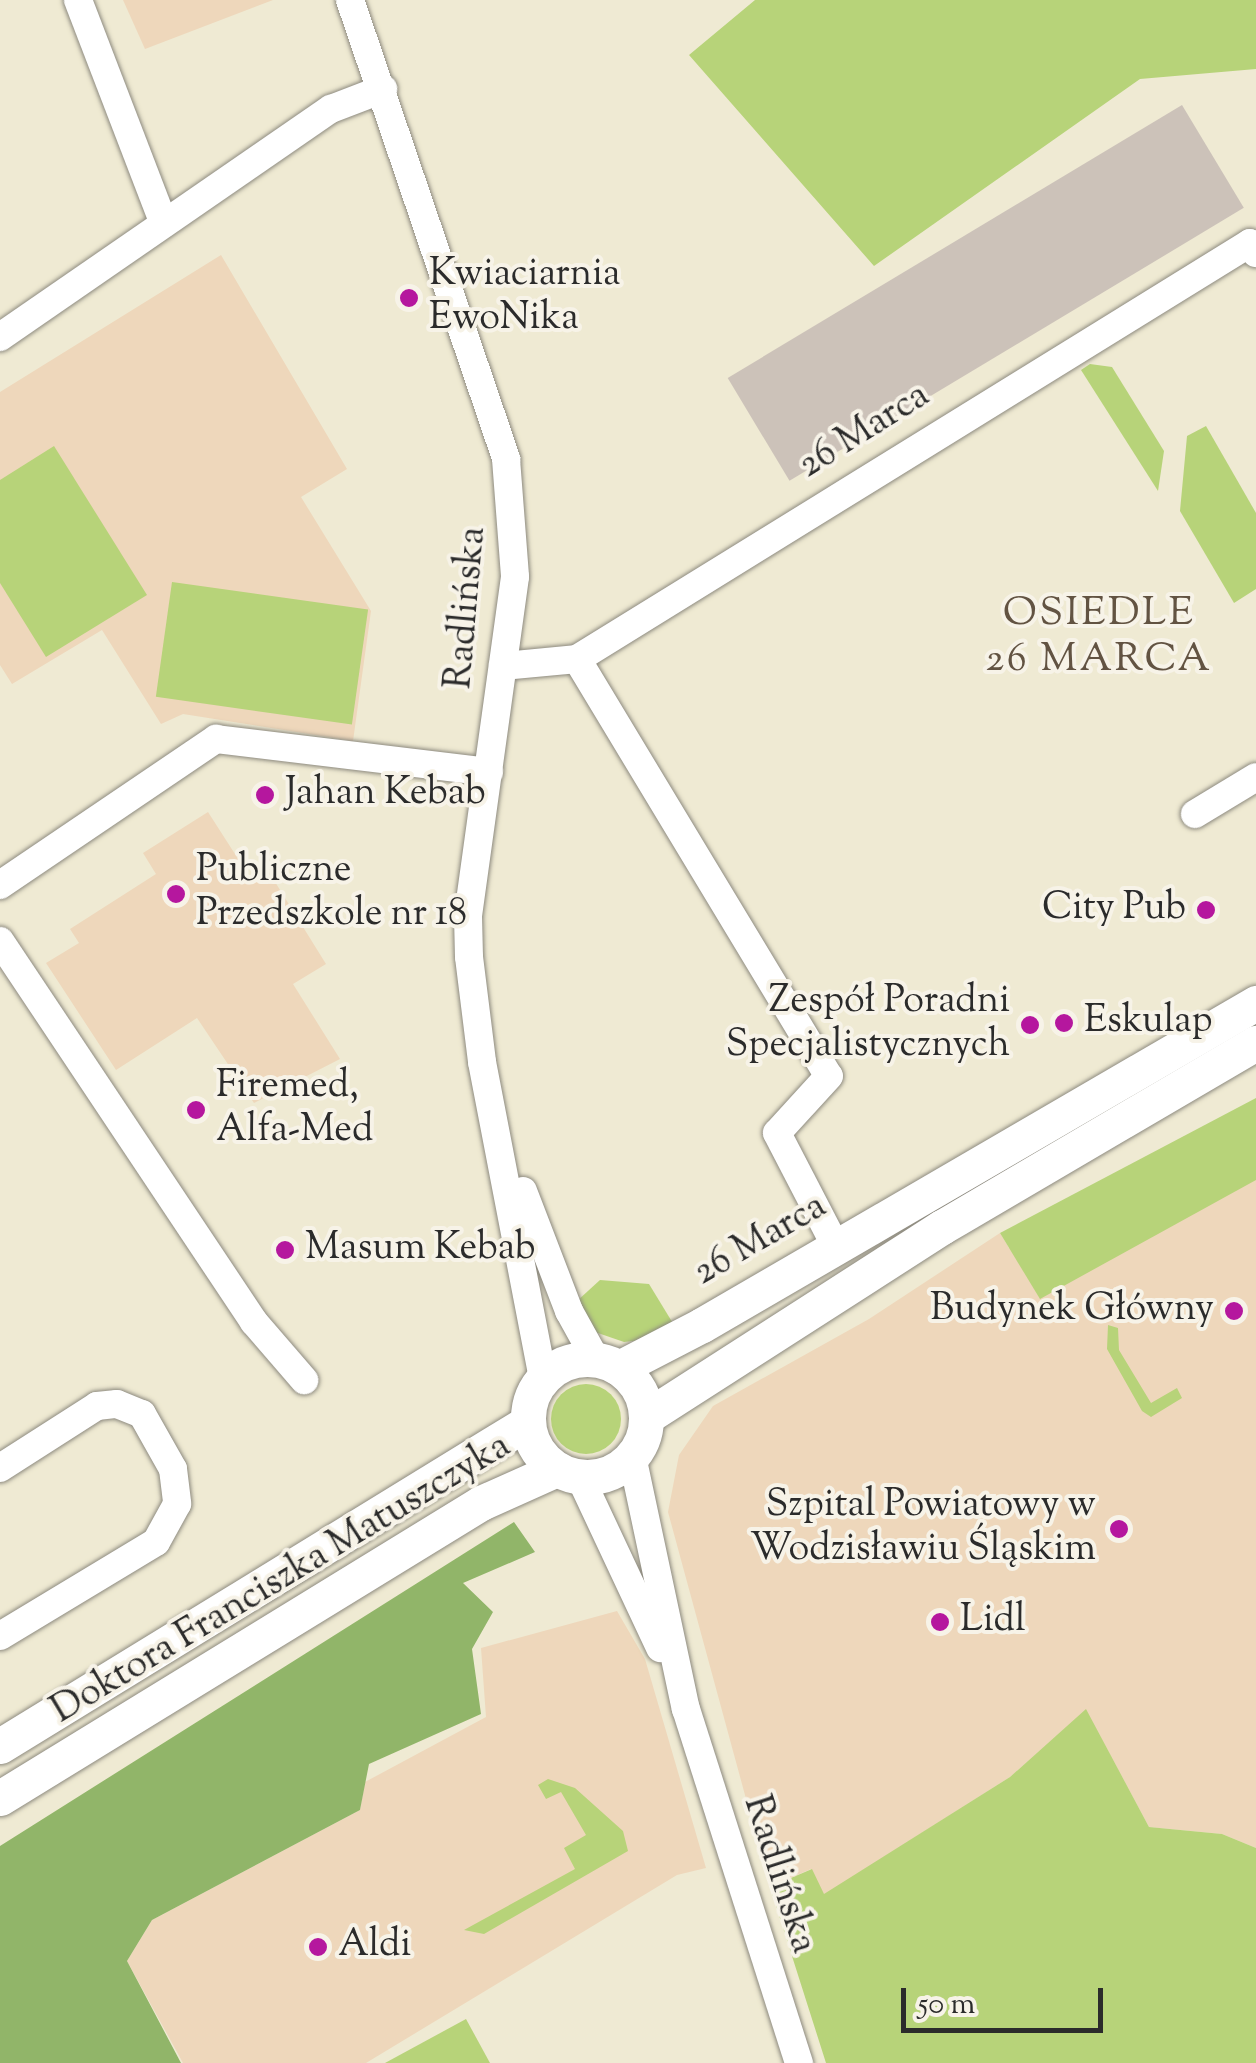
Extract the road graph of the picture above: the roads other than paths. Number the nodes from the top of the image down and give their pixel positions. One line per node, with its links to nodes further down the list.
1 (78, 0): 4 (street)
2 (350, 0): 3 (street, Radlińska)
3 (382, 89): 4 (street); 8 (street, Radlińska)
4 (163, 222): 6 (street)
5 (1256, 253): 7 (street, 26 Marca)
6 (3, 328)
7 (576, 659): 8 (street, 26 Marca); 17 (street)
8 (504, 666): 9 (street, Radlińska)
9 (489, 772): 12 (street); 16 (street, Radlińska)
10 (1256, 777): 11 (street)
11 (1194, 814)
12 (0, 884)
13 (0, 941): 19 (street)
14 (1256, 1003): 17 (main road, 26 Marca)
15 (1256, 1043): 21 (main road)
16 (497, 1124): 18 (street, Radlińska); 20 (street, Radlińska)
17 (836, 1247): 18 (main road, 26 Marca)
18 (607, 1364): 20 (main road); 21 (main road)
19 (304, 1380)
20 (542, 1380): 22 (main road)
21 (646, 1416): 23 (main road)
22 (528, 1422): 25 (main road); 28 (main road, Doktora Franciszka Matuszczyka)
23 (632, 1456): 25 (main road); 27 (street, Radlińska)
24 (0, 1468): 26 (street)
25 (568, 1473): 27 (street, Radlińska); 29 (main road, Doktora Franciszka Matuszczyka)
26 (0, 1636)
27 (686, 1709): 30 (street, Radlińska)
28 (0, 1746)
29 (0, 1798)
30 (799, 2063)

